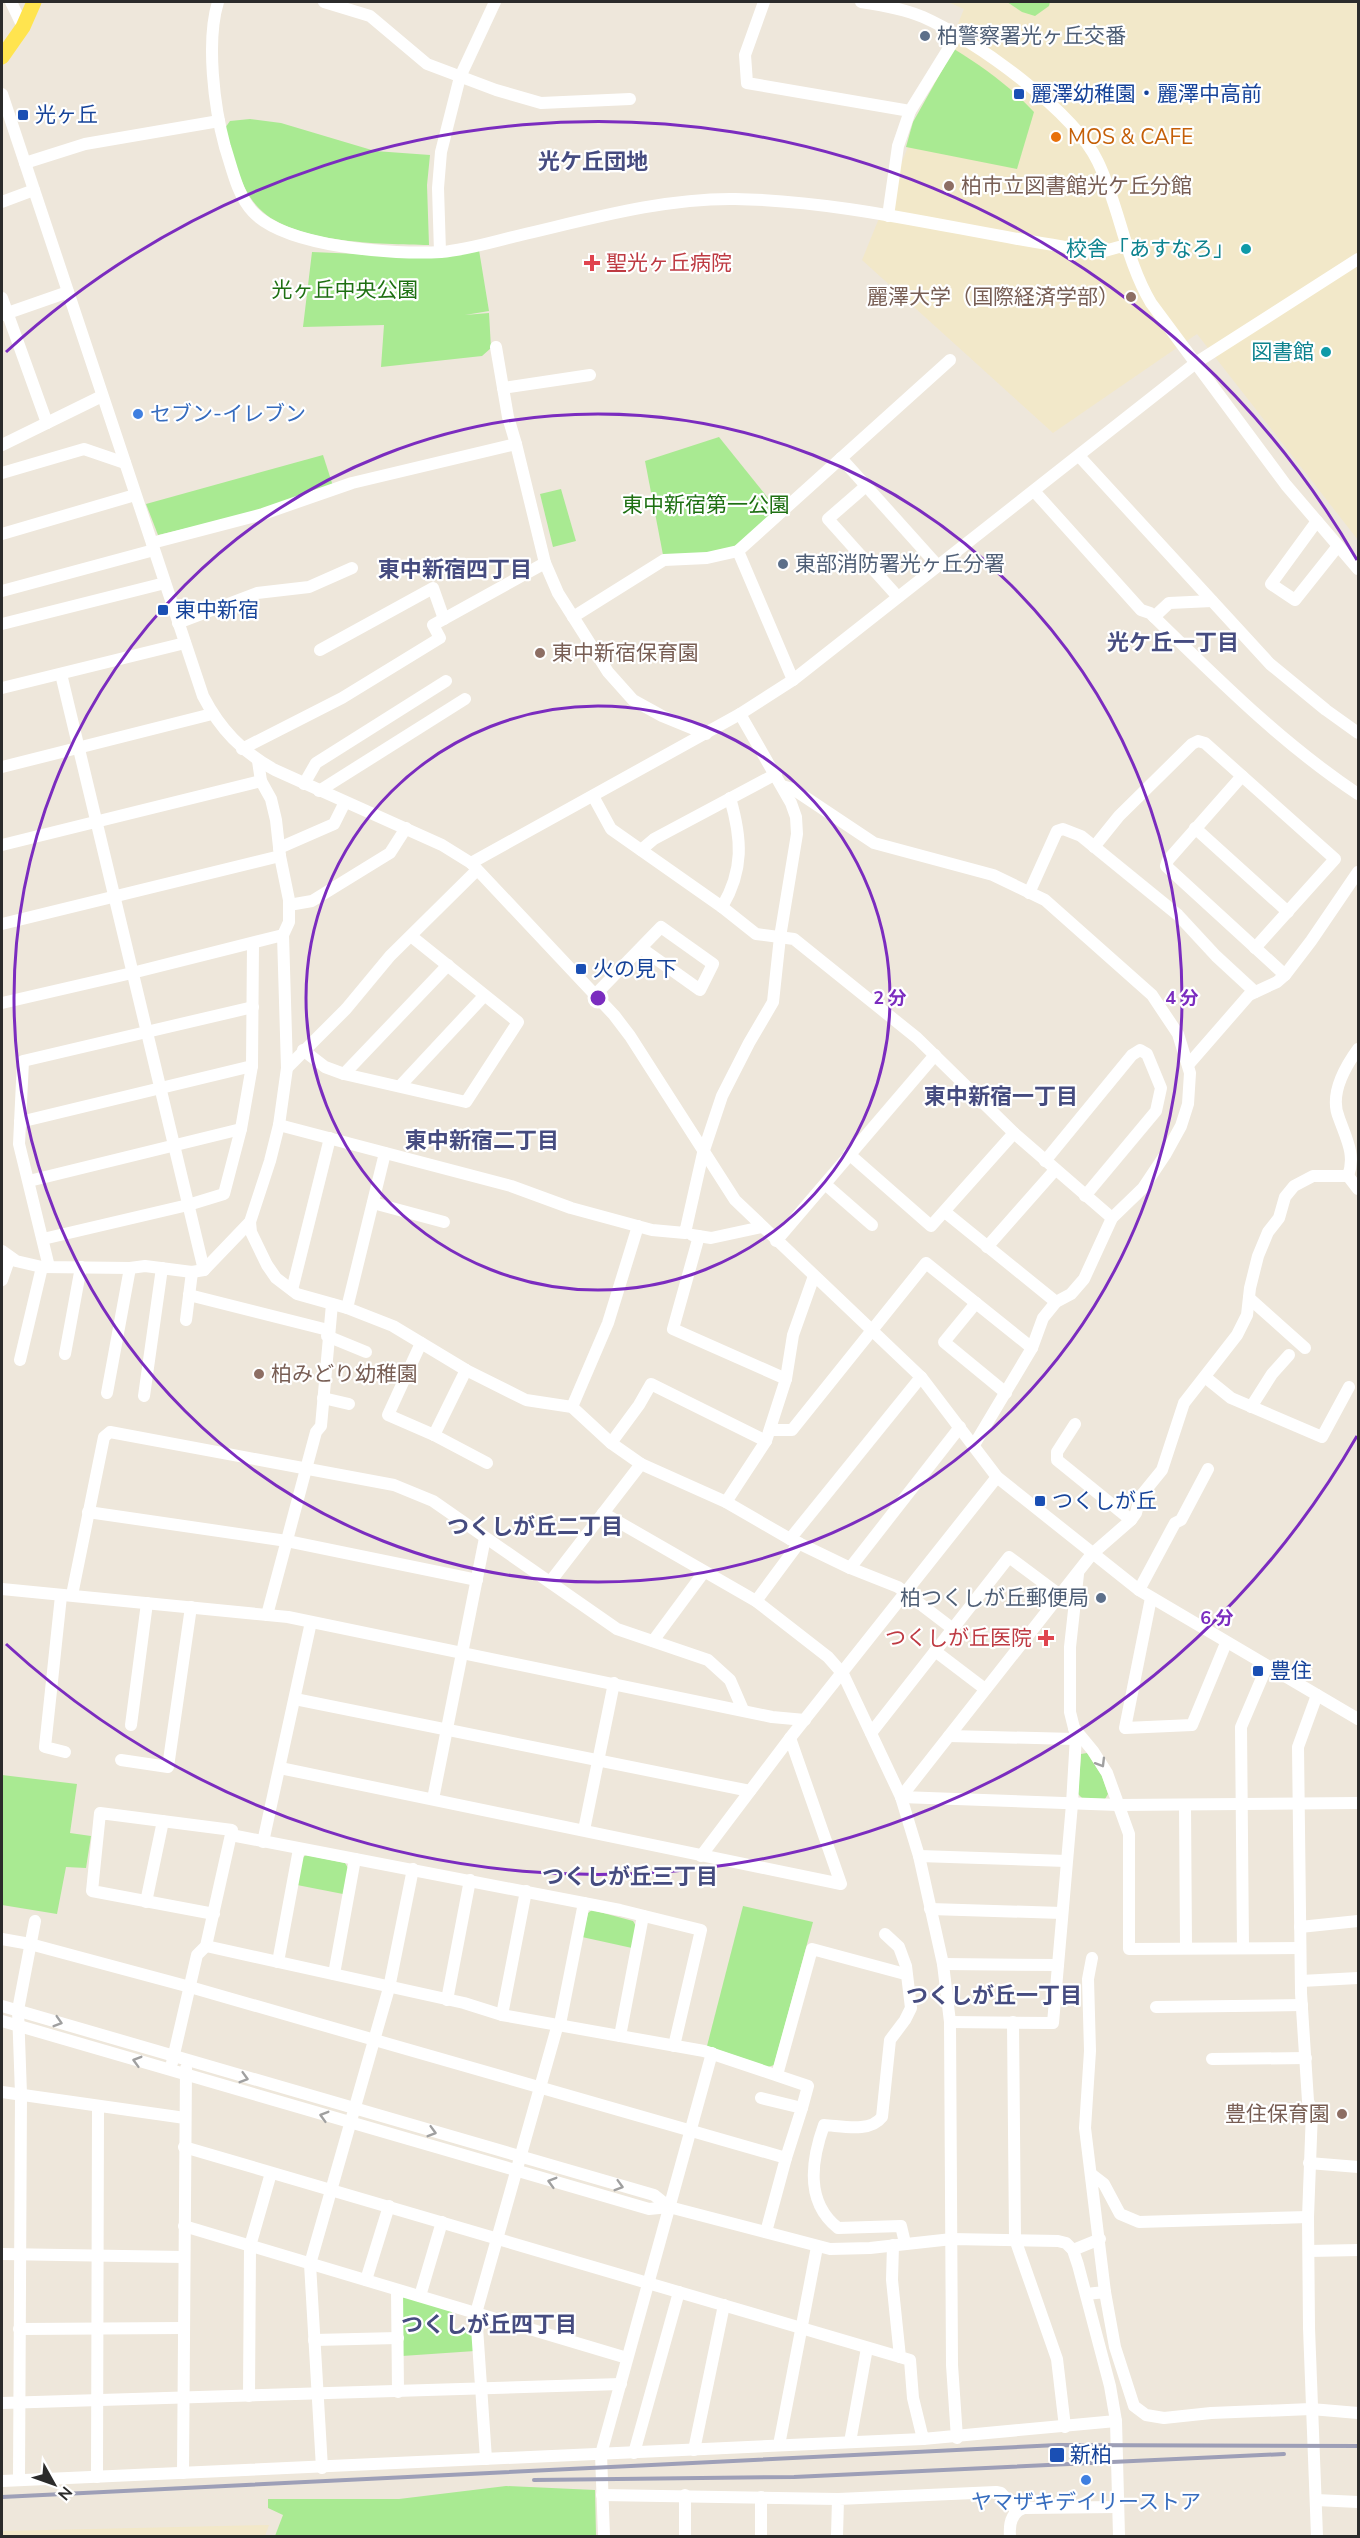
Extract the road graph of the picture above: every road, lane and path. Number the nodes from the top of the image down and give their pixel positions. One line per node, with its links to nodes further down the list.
1 (10, 2): 8 (street)
2 (34, 2): 8 (main road)
3 (218, 2): 15 (street)
4 (324, 2): 11 (street)
5 (495, 2): 11 (street)
6 (764, 2): 14 (street)
7 (861, 2): 9 (street)
8 (23, 27): 10 (main road)
9 (957, 36): 14 (street); 20 (street)
10 (2, 57)
11 (460, 77): 13 (street); 21 (street)
12 (2, 94): 16 (street)
13 (630, 99)
14 (910, 111): 19 (street)
15 (219, 121): 16 (street); 21 (street)
16 (25, 163): 17 (street)
17 (34, 190): 18 (street); 23 (street)
18 (2, 202)
19 (888, 216): 20 (street); 21 (street)
20 (1126, 245): 28 (street)
21 (440, 252)
22 (1359, 259): 28 (street)
23 (68, 292): 25 (street); 31 (street)
24 (2, 297): 25 (street)
25 (4, 314): 32 (street)
26 (496, 347): 30 (street)
27 (950, 360): 36 (street)
28 (1197, 362): 35 (street); 42 (street)
29 (590, 375): 30 (street)
30 (503, 388): 33 (street)
31 (102, 396): 32 (street); 37 (street)
32 (47, 423): 34 (street)
33 (516, 444): 45 (street); 47 (street)
34 (2, 445)
35 (1079, 456): 40 (street); 54 (street)
36 (841, 458): 39 (street); 46 (street)
37 (125, 463): 38 (street); 41 (street)
38 (2, 472)
39 (866, 486): 48 (street); 53 (street)
40 (1034, 491): 48 (street); 56 (street)
41 (135, 495): 43 (street); 45 (street)
42 (1317, 521): 44 (street); 44 (street)
43 (2, 534)
44 (1338, 546): 50 (street)
45 (153, 547): 51 (street); 52 (street)
46 (738, 551): 55 (street); 63 (street)
47 (545, 563): 55 (street); 57 (street)
48 (938, 566): 53 (street)
49 (352, 568): 58 (street)
50 (1359, 569)
51 (165, 583): 58 (street); 59 (street)
52 (2, 591)
53 (898, 597): 63 (street)
54 (1212, 602): 56 (street); 69 (street)
55 (573, 617): 70 (street)
56 (1154, 617): 81 (street)
57 (444, 619): 61 (street); 72 (street)
58 (178, 623): 60 (street)
59 (2, 624)
60 (185, 643): 62 (street); 67 (street)
61 (320, 650)
62 (61, 674): 65 (street); 71 (street)
63 (793, 680): 68 (street)
64 (446, 681): 78 (street)
65 (2, 688)
66 (465, 699): 80 (street)
67 (212, 714): 71 (street); 72 (street)
68 (740, 714): 70 (street); 75 (street)
69 (1359, 733)
70 (706, 734): 82 (street)
71 (78, 748): 74 (street); 85 (street)
72 (242, 749): 73 (street)
73 (258, 761): 77 (street); 78 (street)
74 (2, 767)
75 (776, 774): 79 (street); 83 (street)
76 (1242, 776): 87 (street); 89 (street); 98 (street)
77 (261, 781): 85 (street); 91 (street)
78 (304, 784): 80 (street)
79 (782, 786): 94 (street); 102 (street)
80 (319, 791): 84 (street)
81 (1359, 794)
82 (593, 796): 90 (street); 92 (street)
83 (730, 798): 90 (street); 97 (street)
84 (345, 802): 86 (street); 91 (street)
85 (96, 823): 88 (street); 95 (street)
86 (406, 828): 92 (street); 96 (street)
87 (1195, 828): 98 (street); 105 (street)
88 (2, 845)
89 (1094, 847): 94 (street); 109 (street)
90 (641, 850): 97 (street)
91 (279, 852): 95 (street); 96 (street)
92 (474, 866): 101 (street); 110 (street)
93 (1359, 872): 108 (street)
94 (1029, 893): 118 (street)
95 (115, 897): 99 (street); 107 (street)
96 (289, 905): 100 (street)
97 (722, 907): 102 (street)
98 (1288, 912): 105 (street)
99 (2, 924)
100 (283, 934): 103 (street); 120 (street)
101 (411, 936): 106 (street); 116 (street)
102 (780, 937): 117 (street); 131 (street)
103 (253, 943): 107 (street); 113 (street)
104 (641, 948): 104 (street); 110 (street)
105 (1255, 948): 108 (street)
106 (448, 965): 111 (street); 121 (street)
107 (132, 974): 112 (street); 114 (street)
108 (1285, 975): 109 (street)
109 (1255, 992): 118 (street)
110 (595, 995): 131 (street)
111 (484, 996): 122 (street); 122 (street)
112 (2, 1003)
113 (253, 1007): 114 (street); 119 (street)
114 (146, 1031): 123 (street); 124 (street)
115 (1359, 1049): 135 (street)
116 (303, 1050): 120 (street); 121 (street)
117 (935, 1055): 127 (street); 132 (street)
118 (1188, 1065): 143 (street)
119 (252, 1066): 123 (street); 126 (street)
120 (287, 1068): 125 (street)
121 (344, 1074): 122 (street)
122 (400, 1086)
123 (160, 1088): 124 (street); 129 (street)
124 (20, 1122): 136 (street)
125 (279, 1125): 128 (street); 144 (street)
126 (241, 1130): 129 (street); 141 (street)
127 (1014, 1133): 133 (street); 142 (street)
128 (330, 1138): 130 (street); 162 (street)
129 (174, 1146): 136 (street); 141 (street)
130 (385, 1153): 140 (street); 147 (street)
131 (703, 1153): 148 (street); 149 (street)
132 (849, 1154): 137 (street); 142 (street)
133 (1045, 1161): 134 (street); 139 (street)
134 (1055, 1170): 139 (street); 153 (street)
135 (1348, 1176): 138 (street); 164 (street)
136 (28, 1181): 151 (street)
137 (825, 1184): 146 (street); 152 (street)
138 (1359, 1189)
139 (1085, 1196): 143 (street)
140 (373, 1203): 145 (street); 168 (street)
141 (188, 1205): 151 (street); 159 (street)
142 (945, 1212): 153 (street)
143 (1112, 1218): 165 (street)
144 (250, 1222): 159 (street); 162 (street)
145 (444, 1222)
146 (872, 1225)
147 (638, 1226): 149 (street); 189 (street)
148 (762, 1227): 150 (street); 152 (street)
149 (685, 1233): 150 (street)
150 (699, 1236): 182 (street)
151 (43, 1239): 155 (street)
152 (776, 1241): 160 (street)
153 (987, 1247): 165 (street)
154 (6, 1254): 155 (street); 161 (street)
155 (46, 1267): 156 (street); 178 (street)
156 (81, 1267): 157 (street); 176 (street)
157 (130, 1268): 158 (street); 184 (street)
158 (162, 1268): 159 (street); 186 (street)
159 (198, 1271): 163 (street)
160 (814, 1276): 170 (street); 182 (street)
161 (2, 1280)
162 (292, 1290): 167 (street)
163 (189, 1295): 169 (street); 171 (street)
164 (1249, 1298): 174 (street); 181 (street)
165 (1056, 1302): 173 (street)
166 (976, 1303): 170 (street); 173 (street); 185 (street)
167 (332, 1304): 168 (street); 171 (street)
168 (347, 1308): 172 (street)
169 (186, 1320)
170 (872, 1329): 180 (street); 194 (street)
171 (328, 1333): 175 (street); 187 (street)
172 (421, 1343): 179 (street); 193 (street)
173 (1032, 1348): 185 (street)
174 (1305, 1348)
175 (366, 1352)
176 (65, 1354)
177 (1289, 1355): 190 (street)
178 (20, 1360)
179 (466, 1370): 189 (street); 193 (street)
180 (921, 1377): 192 (street); 208 (street)
181 (1205, 1377): 190 (street); 205 (street)
182 (786, 1379): 194 (street)
183 (1349, 1387): 190 (street)
184 (106, 1393)
185 (1006, 1393): 196 (street)
186 (144, 1396)
187 (323, 1398): 188 (street); 199 (street)
188 (349, 1404)
189 (572, 1407): 195 (street)
190 (1251, 1407)
191 (1075, 1424): 205 (street)
192 (960, 1427): 196 (street); 210 (street)
193 (434, 1435): 197 (street)
194 (768, 1436): 195 (street); 202 (street)
195 (612, 1443): 198 (street)
196 (974, 1445): 201 (street)
197 (487, 1463)
198 (641, 1464): 202 (street); 204 (street)
199 (306, 1469): 203 (street); 206 (street); 207 (street)
200 (1208, 1469): 216 (street)
201 (997, 1477): 209 (street); 217 (street)
202 (726, 1502): 208 (street)
203 (88, 1512): 207 (street); 218 (street)
204 (603, 1513): 211 (street); 214 (street)
205 (1131, 1520): 209 (street)
206 (485, 1539): 213 (street); 214 (street)
207 (286, 1541): 213 (street); 224 (street)
208 (794, 1541): 210 (street); 221 (street)
209 (1092, 1554): 212 (street); 216 (street)
210 (850, 1568): 217 (street)
211 (704, 1572): 221 (street); 227 (street)
212 (1078, 1573): 219 (street); 243 (street)
213 (477, 1580): 230 (street)
214 (550, 1582): 227 (street)
215 (2, 1589): 218 (street)
216 (1138, 1590): 220 (street)
217 (906, 1594): 226 (street); 232 (street)
218 (66, 1595): 222 (street); 246 (street)
219 (1060, 1595): 226 (street); 234 (street)
220 (1151, 1598): 228 (street); 228 (street)
221 (756, 1601): 232 (street)
222 (147, 1603): 223 (street); 240 (street)
223 (191, 1607): 224 (street); 248 (street)
224 (267, 1615): 225 (street)
225 (311, 1622): 230 (street); 236 (street)
226 (953, 1629): 229 (street)
227 (653, 1641): 237 (street)
228 (1226, 1643): 231 (street)
229 (935, 1651): 234 (street); 242 (street)
230 (463, 1653): 233 (street); 241 (street)
231 (1267, 1666): 235 (street); 255 (street)
232 (843, 1674): 239 (street); 242 (street)
233 (614, 1683): 237 (street); 247 (street)
234 (985, 1689): 244 (street)
235 (1317, 1695): 238 (street); 256 (street)
236 (295, 1699): 241 (street); 249 (street)
237 (743, 1710): 239 (street)
238 (1359, 1719)
239 (805, 1720): 245 (street)
240 (131, 1725)
241 (448, 1728): 247 (street); 252 (street)
242 (871, 1733): 251 (street)
243 (1074, 1733): 244 (street); 254 (street); 257 (street, one-way to 257)
244 (949, 1736): 251 (street)
245 (790, 1738): 250 (street); 264 (street)
246 (65, 1752)
247 (598, 1759): 250 (street); 260 (street)
248 (121, 1760)
249 (280, 1768): 252 (street); 262 (street)
250 (750, 1791): 264 (street)
251 (901, 1797): 254 (street); 265 (street)
252 (433, 1799): 260 (street)
253 (1359, 1803): 256 (street)
254 (1072, 1804): 257 (street); 267 (street)
255 (1242, 1804): 256 (street); 258 (street); 285 (street)
256 (1300, 1804): 279 (street)
257 (1118, 1805): 258 (street); 284 (street)
258 (1185, 1805): 284 (street)
259 (163, 1821): 261 (street); 271 (street); 271 (street)
260 (584, 1830): 264 (street)
261 (231, 1835): 262 (street); 275 (street)
262 (263, 1842): 263 (street)
263 (299, 1849): 266 (street); 288 (street)
264 (700, 1856)
265 (919, 1856): 267 (street); 273 (street)
266 (354, 1859): 268 (street); 291 (street)
267 (1066, 1861): 274 (street)
268 (413, 1869): 269 (street); 296 (street)
269 (470, 1880): 270 (street); 297 (street)
270 (526, 1892): 272 (street); 302 (street)
271 (146, 1902): 275 (street)
272 (584, 1903): 276 (street); 306 (street)
273 (930, 1909): 274 (street); 289 (street)
274 (1062, 1913): 290 (street)
275 (214, 1914): 283 (street)
276 (643, 1916): 308 (street); 310 (street)
277 (35, 1921): 282 (street)
278 (1359, 1921): 279 (street)
279 (1300, 1927): 286 (street)
280 (885, 1934): 292 (street)
281 (2, 1939): 282 (street)
282 (30, 1944): 295 (street); 301 (street)
283 (207, 1946): 288 (street); 295 (street)
284 (1186, 1948): 285 (street)
285 (1243, 1948): 286 (street)
286 (1300, 1948): 294 (street)
287 (1092, 1958): 336 (street)
288 (278, 1962): 291 (street)
289 (943, 1964): 290 (street); 304 (street)
290 (1058, 1965): 305 (street)
291 (334, 1974): 296 (street)
292 (905, 1974): 318 (street); 348 (street)
293 (1359, 1978): 294 (street)
294 (1301, 1981): 298 (street)
295 (190, 1987): 309 (street); 312 (street)
296 (389, 1988): 297 (street); 309 (street)
297 (447, 2000): 302 (street)
298 (1302, 2005): 300 (street); 313 (street)
299 (2, 2006): 301 (street)
300 (1156, 2007)
301 (18, 2010): 307 (street); 312 (street, one-way to 312)
302 (502, 2015): 306 (street)
303 (2, 2021): 307 (street)
304 (950, 2022): 305 (street); 345 (street)
305 (1013, 2022): 346 (street)
306 (559, 2024): 308 (street); 319 (street)
307 (20, 2026): 316 (street, one-way to 307); 321 (street)
308 (620, 2036): 310 (street)
309 (375, 2040): 319 (street); 325 (street)
310 (674, 2046): 311 (street)
311 (712, 2053): 318 (street); 328 (street)
312 (173, 2057): 315 (street); 316 (street)
313 (1306, 2058): 314 (street); 332 (street)
314 (1212, 2059)
315 (186, 2061): 317 (street); 325 (street, one-way to 325)
316 (170, 2070): 317 (street)
317 (186, 2075): 326 (street); 327 (street, one-way to 317)
318 (777, 2075): 324 (street)
319 (540, 2088): 328 (street); 330 (street)
320 (2, 2092): 321 (street)
321 (21, 2094): 323 (street); 355 (street)
322 (761, 2098): 324 (street)
323 (98, 2107): 326 (street); 356 (street)
324 (802, 2108): 331 (street)
325 (354, 2110): 327 (street); 330 (street, one-way to 330)
326 (185, 2118): 329 (street)
327 (350, 2123): 334 (street); 337 (street)
328 (690, 2132): 331 (street); 339 (street)
329 (184, 2147): 335 (street); 342 (street)
330 (520, 2157): 334 (street); 339 (street, one-way to 339)
331 (786, 2158): 343 (street)
332 (1309, 2163): 333 (street); 340 (street)
333 (1359, 2167)
334 (516, 2172): 339 (street, one-way to 334); 344 (street)
335 (271, 2173): 337 (street); 349 (street)
336 (1090, 2174): 340 (street); 347 (street)
337 (331, 2190): 338 (street); 358 (street)
338 (389, 2206): 341 (street); 359 (street)
339 (669, 2206): 343 (street); 360 (street)
340 (1308, 2217): 353 (street)
341 (442, 2222): 344 (street); 365 (street)
342 (184, 2226): 349 (street); 357 (street)
343 (766, 2232): 350 (street)
344 (497, 2239): 360 (street); 367 (street)
345 (952, 2239): 346 (street); 348 (street); 390 (street)
346 (1015, 2239): 351 (street); 389 (street)
347 (1100, 2239): 351 (street); 363 (street)
348 (899, 2244): 350 (street); 375 (street)
349 (250, 2246): 358 (street); 381 (street)
350 (817, 2247): 370 (street)
351 (1073, 2250): 364 (street)
352 (1359, 2250): 353 (street)
353 (1309, 2251): 386 (street)
354 (2, 2254): 355 (street)
355 (20, 2254): 356 (street); 371 (street)
356 (97, 2256): 357 (street); 368 (street)
357 (184, 2257): 369 (street)
358 (310, 2264): 359 (street); 373 (street)
359 (366, 2280): 361 (street)
360 (648, 2282): 362 (street); 376 (street)
361 (397, 2290): 365 (street); 372 (street)
362 (679, 2292): 366 (street); 395 (street)
363 (1105, 2292): 364 (street); 386 (street)
364 (1086, 2294): 388 (street)
365 (420, 2296): 367 (street)
366 (724, 2305): 370 (street); 394 (street)
367 (476, 2313): 376 (street); 378 (street)
368 (98, 2328): 369 (street); 371 (street); 383 (street)
369 (184, 2328): 382 (street)
370 (802, 2328): 374 (street); 393 (street)
371 (18, 2329): 384 (street)
372 (398, 2338): 373 (street); 379 (street)
373 (314, 2340): 380 (street)
374 (867, 2348): 375 (street); 392 (street)
375 (900, 2357): 391 (street)
376 (627, 2358): 377 (street)
377 (621, 2384): 378 (street); 396 (street)
378 (481, 2390): 379 (street); 397 (street)
379 (398, 2392): 380 (street)
380 (318, 2394): 381 (street); 398 (street)
381 (249, 2396): 382 (street)
382 (184, 2397): 383 (street); 399 (street)
383 (98, 2400): 384 (street); 400 (street)
384 (19, 2402): 385 (street); 401 (street)
385 (2, 2403)
386 (1311, 2409): 387 (street); 407 (street)
387 (1359, 2413)
388 (1116, 2421): 389 (street); 409 (street)
389 (1065, 2427): 390 (street)
390 (957, 2438): 391 (street)
391 (923, 2439): 392 (street)
392 (850, 2442): 393 (street)
393 (779, 2445): 394 (street)
394 (694, 2450): 395 (street)
395 (634, 2453): 396 (street)
396 (601, 2454): 397 (street); 403 (street)
397 (486, 2460): 398 (street)
398 (322, 2468): 399 (street)
399 (183, 2473): 400 (street)
400 (97, 2477): 401 (street)
401 (19, 2480): 402 (street)
402 (2, 2481)
403 (602, 2495): 404 (street); 411 (street)
404 (685, 2495): 405 (street); 412 (street)
405 (761, 2497): 406 (street); 413 (street)
406 (838, 2499): 410 (street); 414 (street)
407 (1316, 2500): 408 (street); 417 (street)
408 (1359, 2502)
409 (1118, 2507): 410 (street); 416 (street)
410 (1017, 2511): 415 (street)
411 (604, 2536)
412 (685, 2536)
413 (761, 2536)
414 (837, 2536)
415 (1010, 2536)
416 (1119, 2536)
417 (1317, 2536)

